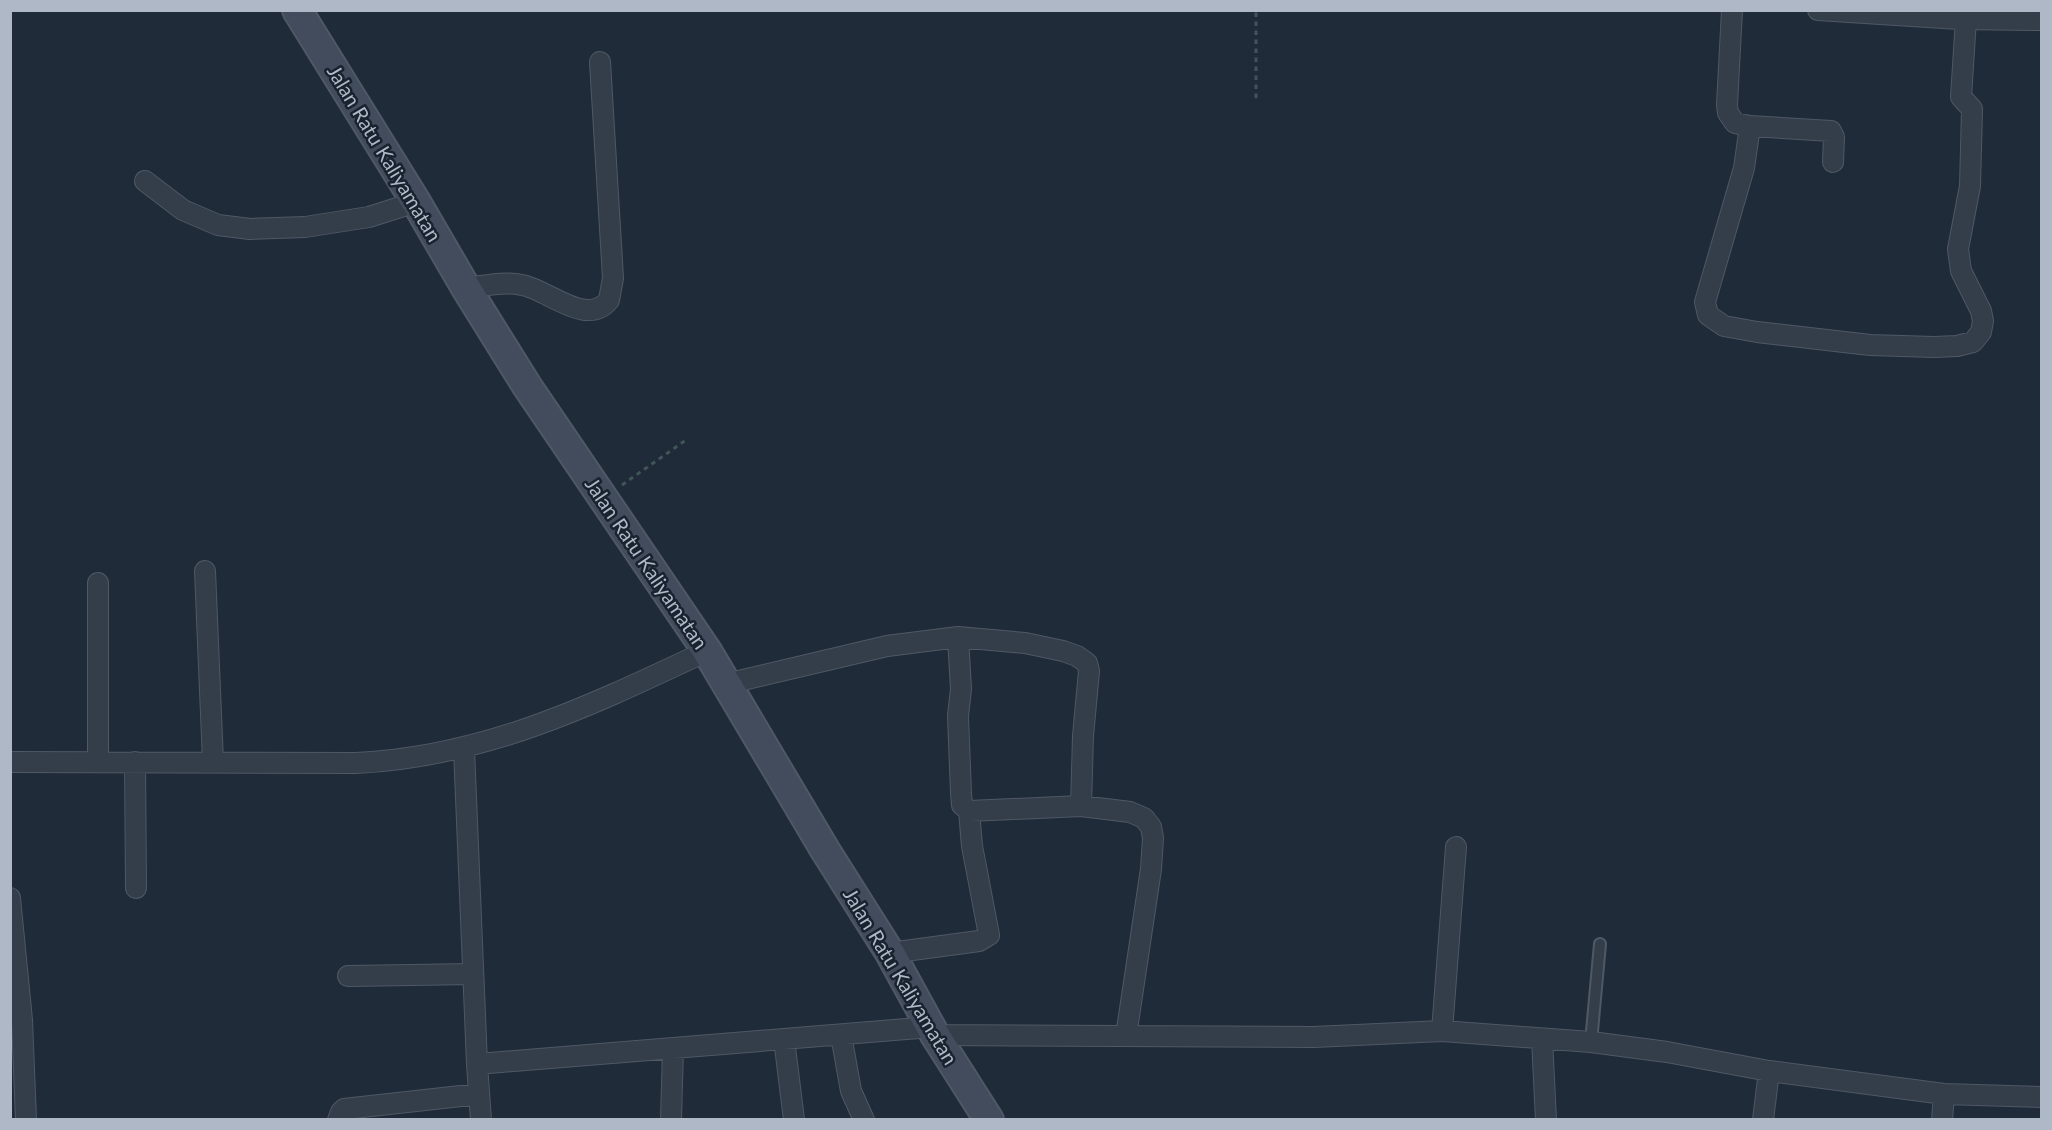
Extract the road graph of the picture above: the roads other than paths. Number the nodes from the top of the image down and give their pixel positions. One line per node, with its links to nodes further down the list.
1 (1732, 10): 7 (street)
2 (1818, 10): 4 (street)
3 (305, 12): 10 (main road, Jalan Ratu Kaliyamatan)
4 (1962, 16): 5 (street); 7 (street)
5 (2042, 20)
6 (600, 62): 11 (street)
7 (1749, 126): 8 (street)
8 (1833, 162)
9 (145, 181): 10 (street)
10 (416, 202): 11 (main road, Jalan Ratu Kaliyamatan)
11 (466, 288): 15 (main road, Jalan Ratu Kaliyamatan)
12 (205, 571): 21 (street)
13 (98, 583): 19 (street)
14 (958, 637): 16 (street); 22 (street); 23 (street)
15 (707, 651): 16 (main road, Jalan Ratu Kaliyamatan); 17 (street)
16 (726, 684): 28 (main road, Jalan Ratu Kaliyamatan)
17 (464, 749): 21 (street); 29 (street)
18 (10, 762): 19 (street)
19 (98, 762): 20 (street)
20 (135, 762): 21 (street); 25 (street)
21 (213, 762)
22 (1082, 806): 23 (street); 34 (street)
23 (969, 811): 28 (street)
24 (1456, 847): 32 (street)
25 (136, 888)
26 (10, 898): 39 (street)
27 (1600, 944): 37 (lane)
28 (890, 953): 31 (main road, Jalan Ratu Kaliyamatan)
29 (473, 974): 30 (street); 40 (street)
30 (348, 976)
31 (933, 1031): 33 (street); 34 (street); 51 (main road, Jalan Ratu Kaliyamatan)
32 (1442, 1031): 34 (street); 35 (street)
33 (841, 1035): 36 (street); 50 (street)
34 (1126, 1036)
35 (1542, 1039): 37 (street); 52 (street)
36 (784, 1040): 38 (street); 49 (street)
37 (1591, 1042): 41 (street)
38 (673, 1048): 40 (street); 48 (street)
39 (17, 1062): 45 (street)
40 (477, 1064): 42 (street)
41 (1769, 1071): 43 (street); 53 (street)
42 (479, 1094): 46 (street); 47 (street)
43 (1944, 1094): 44 (street); 54 (street)
44 (2042, 1097)
45 (26, 1119)
46 (338, 1119)
47 (481, 1119)
48 (671, 1119)
49 (794, 1119)
50 (864, 1119)
51 (989, 1119)
52 (1546, 1119)
53 (1763, 1119)
54 (1942, 1119)

